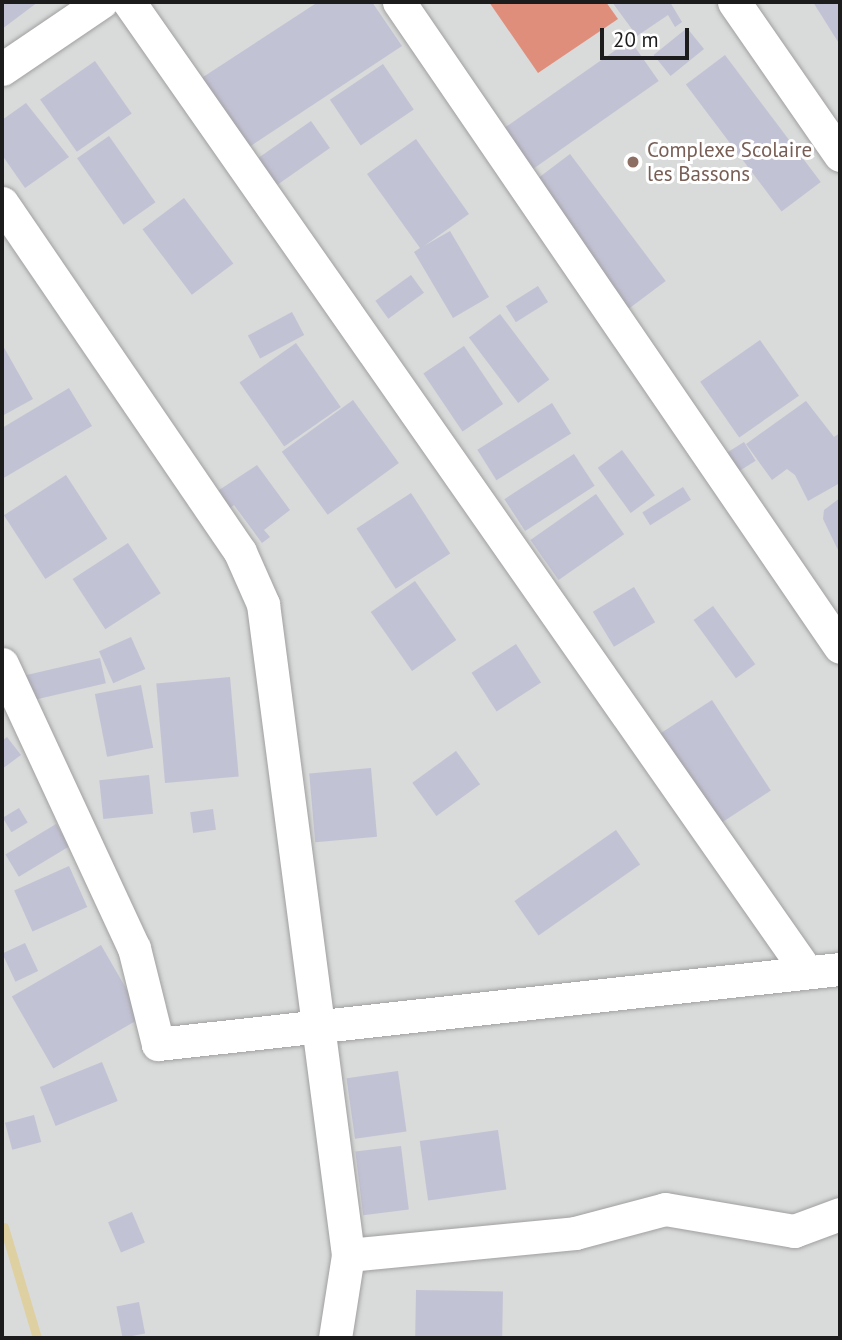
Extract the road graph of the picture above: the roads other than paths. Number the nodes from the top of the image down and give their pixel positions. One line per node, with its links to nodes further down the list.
1 (101, 2): 5 (street)
2 (130, 2): 11 (street)
3 (399, 2): 8 (street)
4 (734, 2): 6 (street)
5 (2, 69)
6 (840, 155)
7 (2, 203): 12 (street)
8 (840, 647)
9 (2, 664): 12 (street)
10 (840, 969): 11 (street)
11 (807, 972): 12 (street)
12 (319, 1026): 14 (street)
13 (840, 1214): 14 (street)
14 (348, 1255): 15 (street)
15 (335, 1338)

